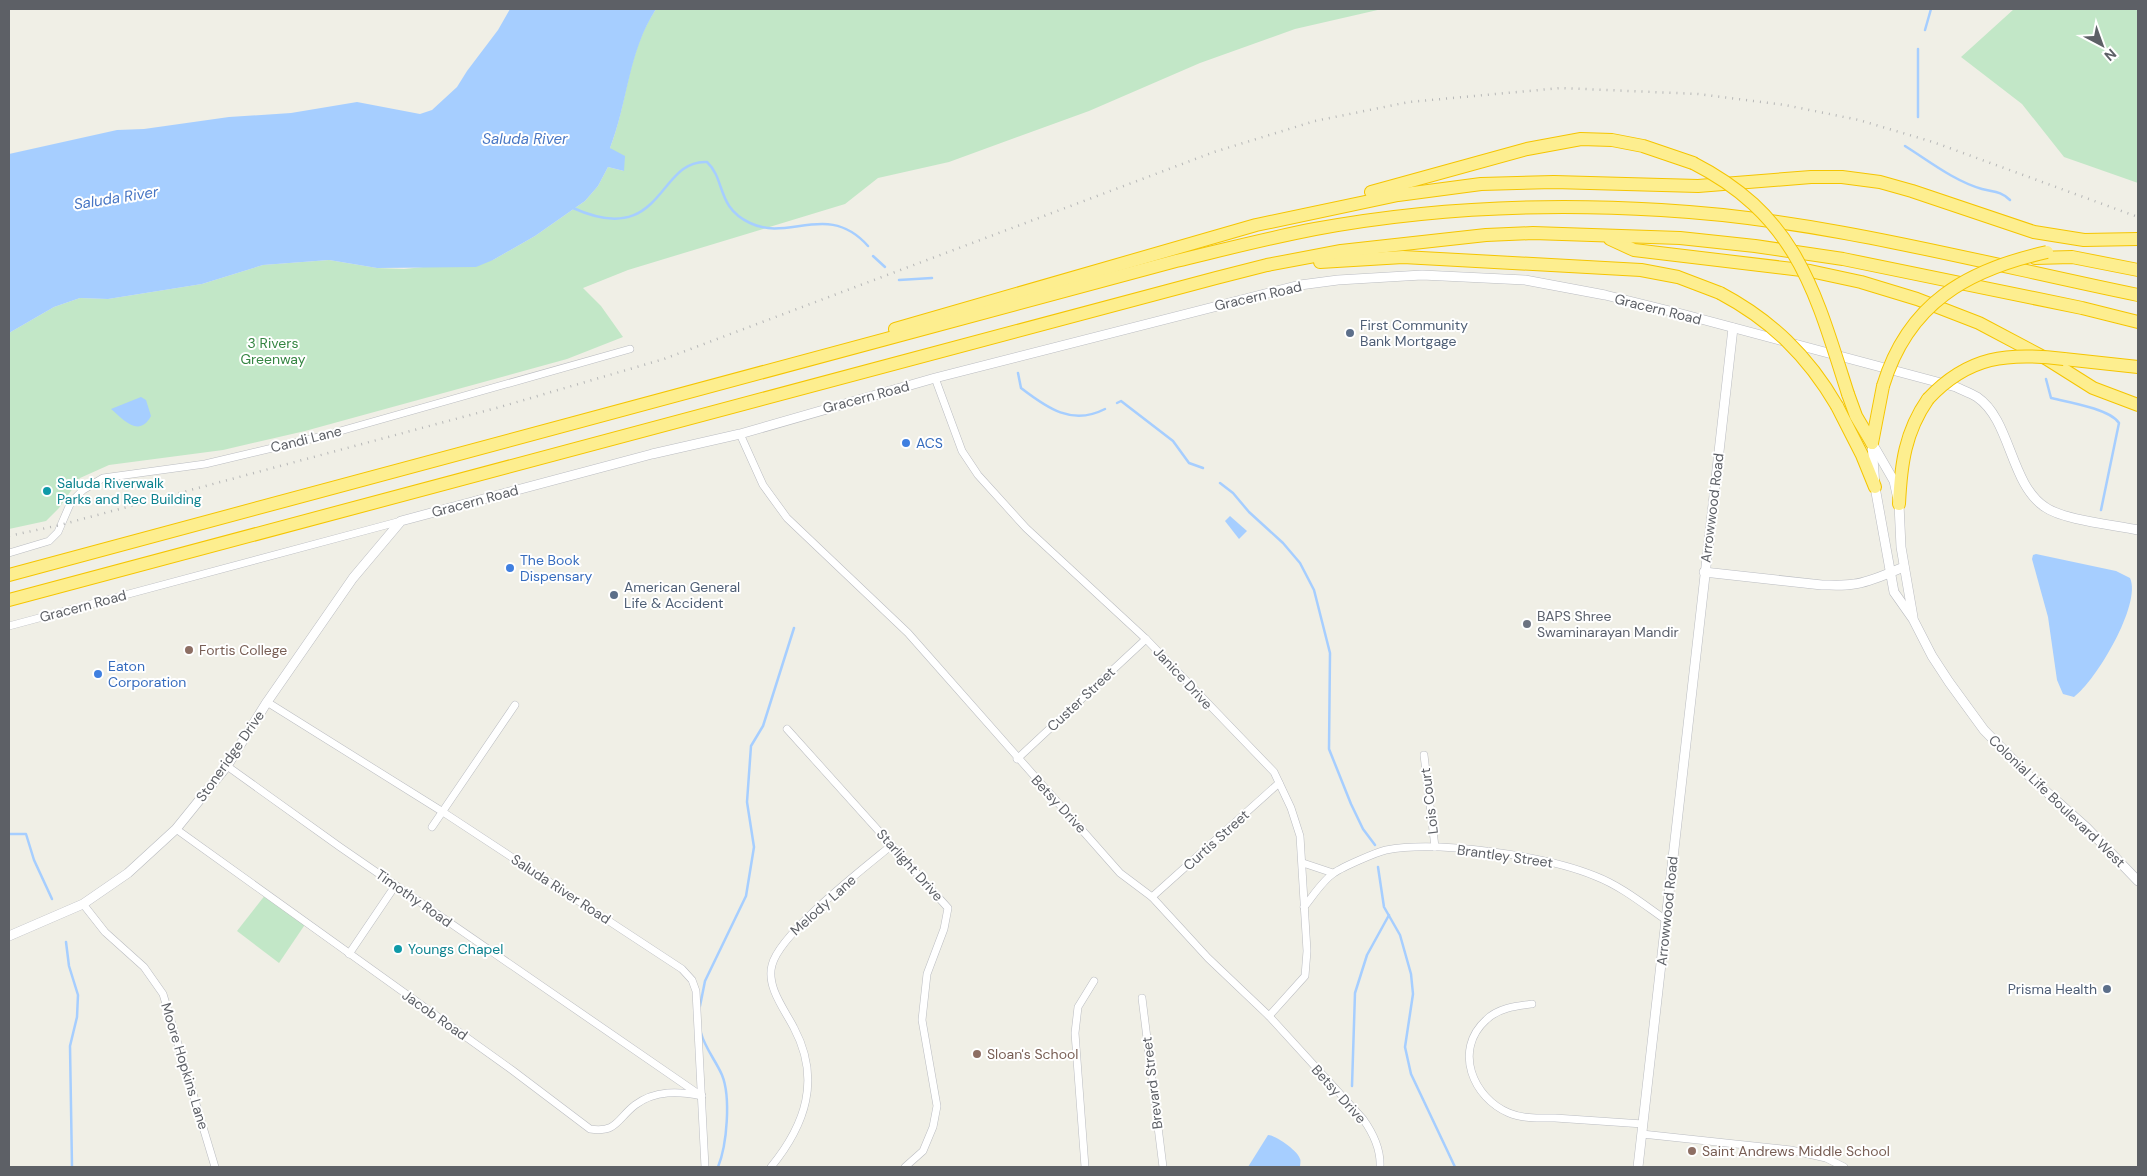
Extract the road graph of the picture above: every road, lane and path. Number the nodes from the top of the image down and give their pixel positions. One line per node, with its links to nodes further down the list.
1 (1256, 225): 4 (highway); 15 (highway); 19 (highway, bridge)
2 (1606, 237): 6 (highway); 9 (highway); 17 (highway)
3 (2138, 239): 4 (highway)
4 (2104, 242): 5 (highway, bridge)
5 (2016, 259): 7 (highway); 19 (highway, bridge)
6 (1267, 265): 20 (highway, bridge); 29 (highway)
7 (2138, 270)
8 (2138, 295): 15 (highway)
9 (2138, 322)
10 (1733, 328): 16 (street, Gracern Road); 23 (street); 26 (street, Arrowwood Road)
11 (630, 349): 24 (street, Candi Lane)
12 (2093, 362): 13 (highway); 14 (highway); 21 (highway, bridge)
13 (2138, 367)
14 (2138, 371)
15 (748, 377): 28 (highway)
16 (935, 378): 18 (street, Gracern Road); 32 (street, Janice Drive)
17 (2138, 405)
18 (740, 434): 22 (street, Gracern Road); 37 (street, Betsy Drive)
19 (1872, 443): 20 (street, Colonial Life Boulevard West); 21 (street, Colonial Life Boulevard West)
20 (1875, 487): 27 (street, Colonial Life Boulevard West)
21 (1899, 504): 25 (street, Colonial Life Boulevard West)
22 (401, 521): 31 (street, Gracern Road); 33 (street, Stoneridge Drive)
23 (2138, 530)
24 (9, 553)
25 (1904, 567): 27 (street); 30 (street, Colonial Life Boulevard West)
26 (1704, 572): 27 (street); 52 (street, Arrowwood Road)
27 (1890, 572): 30 (street, Colonial Life Boulevard West)
28 (9, 575)
29 (9, 600)
30 (1913, 620): 47 (street, Colonial Life Boulevard West)
31 (9, 626)
32 (1146, 640): 37 (street, Custer Street); 39 (street, Janice Drive)
33 (267, 702): 38 (street, Stoneridge Drive); 40 (street, Saluda River Road)
34 (516, 705): 40 (street)
35 (787, 729): 43 (street, Starlight Drive)
36 (1424, 755): 44 (street, Lois Court)
37 (1017, 759): 49 (street, Betsy Drive)
38 (226, 766): 42 (street, Stoneridge Drive); 48 (street, Timothy Road)
39 (1279, 783): 45 (street, Janice Drive); 49 (street, Curtis Street)
40 (443, 812): 41 (street); 59 (street, Saluda River Road)
41 (432, 827)
42 (176, 829): 50 (street, Stoneridge Drive); 54 (street, Jacob Road)
43 (892, 845): 64 (street, Melody Lane); 65 (street, Starlight Drive)
44 (1435, 847): 46 (street, Brantley Street); 52 (street, Brantley Street)
45 (1303, 863): 46 (street); 51 (street, Janice Drive)
46 (1333, 873): 51 (street, Brantley Street)
47 (2138, 881)
48 (395, 886): 54 (street); 59 (street, Timothy Road)
49 (1152, 897): 58 (street, Betsy Drive)
50 (83, 904): 53 (street, Stoneridge Drive); 62 (street, Moore Hopkins Lane)
51 (1304, 907): 58 (street, Janice Drive)
52 (1666, 920): 60 (street, Arrowwood Road)
53 (9, 936)
54 (349, 954): 59 (street, Jacob Road)
55 (1094, 981): 66 (street)
56 (1142, 998): 67 (street, Brevard Street)
57 (1532, 1004): 60 (street)
58 (1269, 1016): 68 (street, Betsy Drive)
59 (702, 1096): 63 (street, Saluda River Road)
60 (1643, 1124): 61 (street, Arrowwood Road)
61 (1642, 1134): 69 (street, Arrowwood Road); 70 (street)
62 (215, 1167)
63 (705, 1167)
64 (771, 1167)
65 (904, 1167)
66 (1085, 1167)
67 (1162, 1167)
68 (1380, 1167)
69 (1638, 1167)
70 (1844, 1167)

